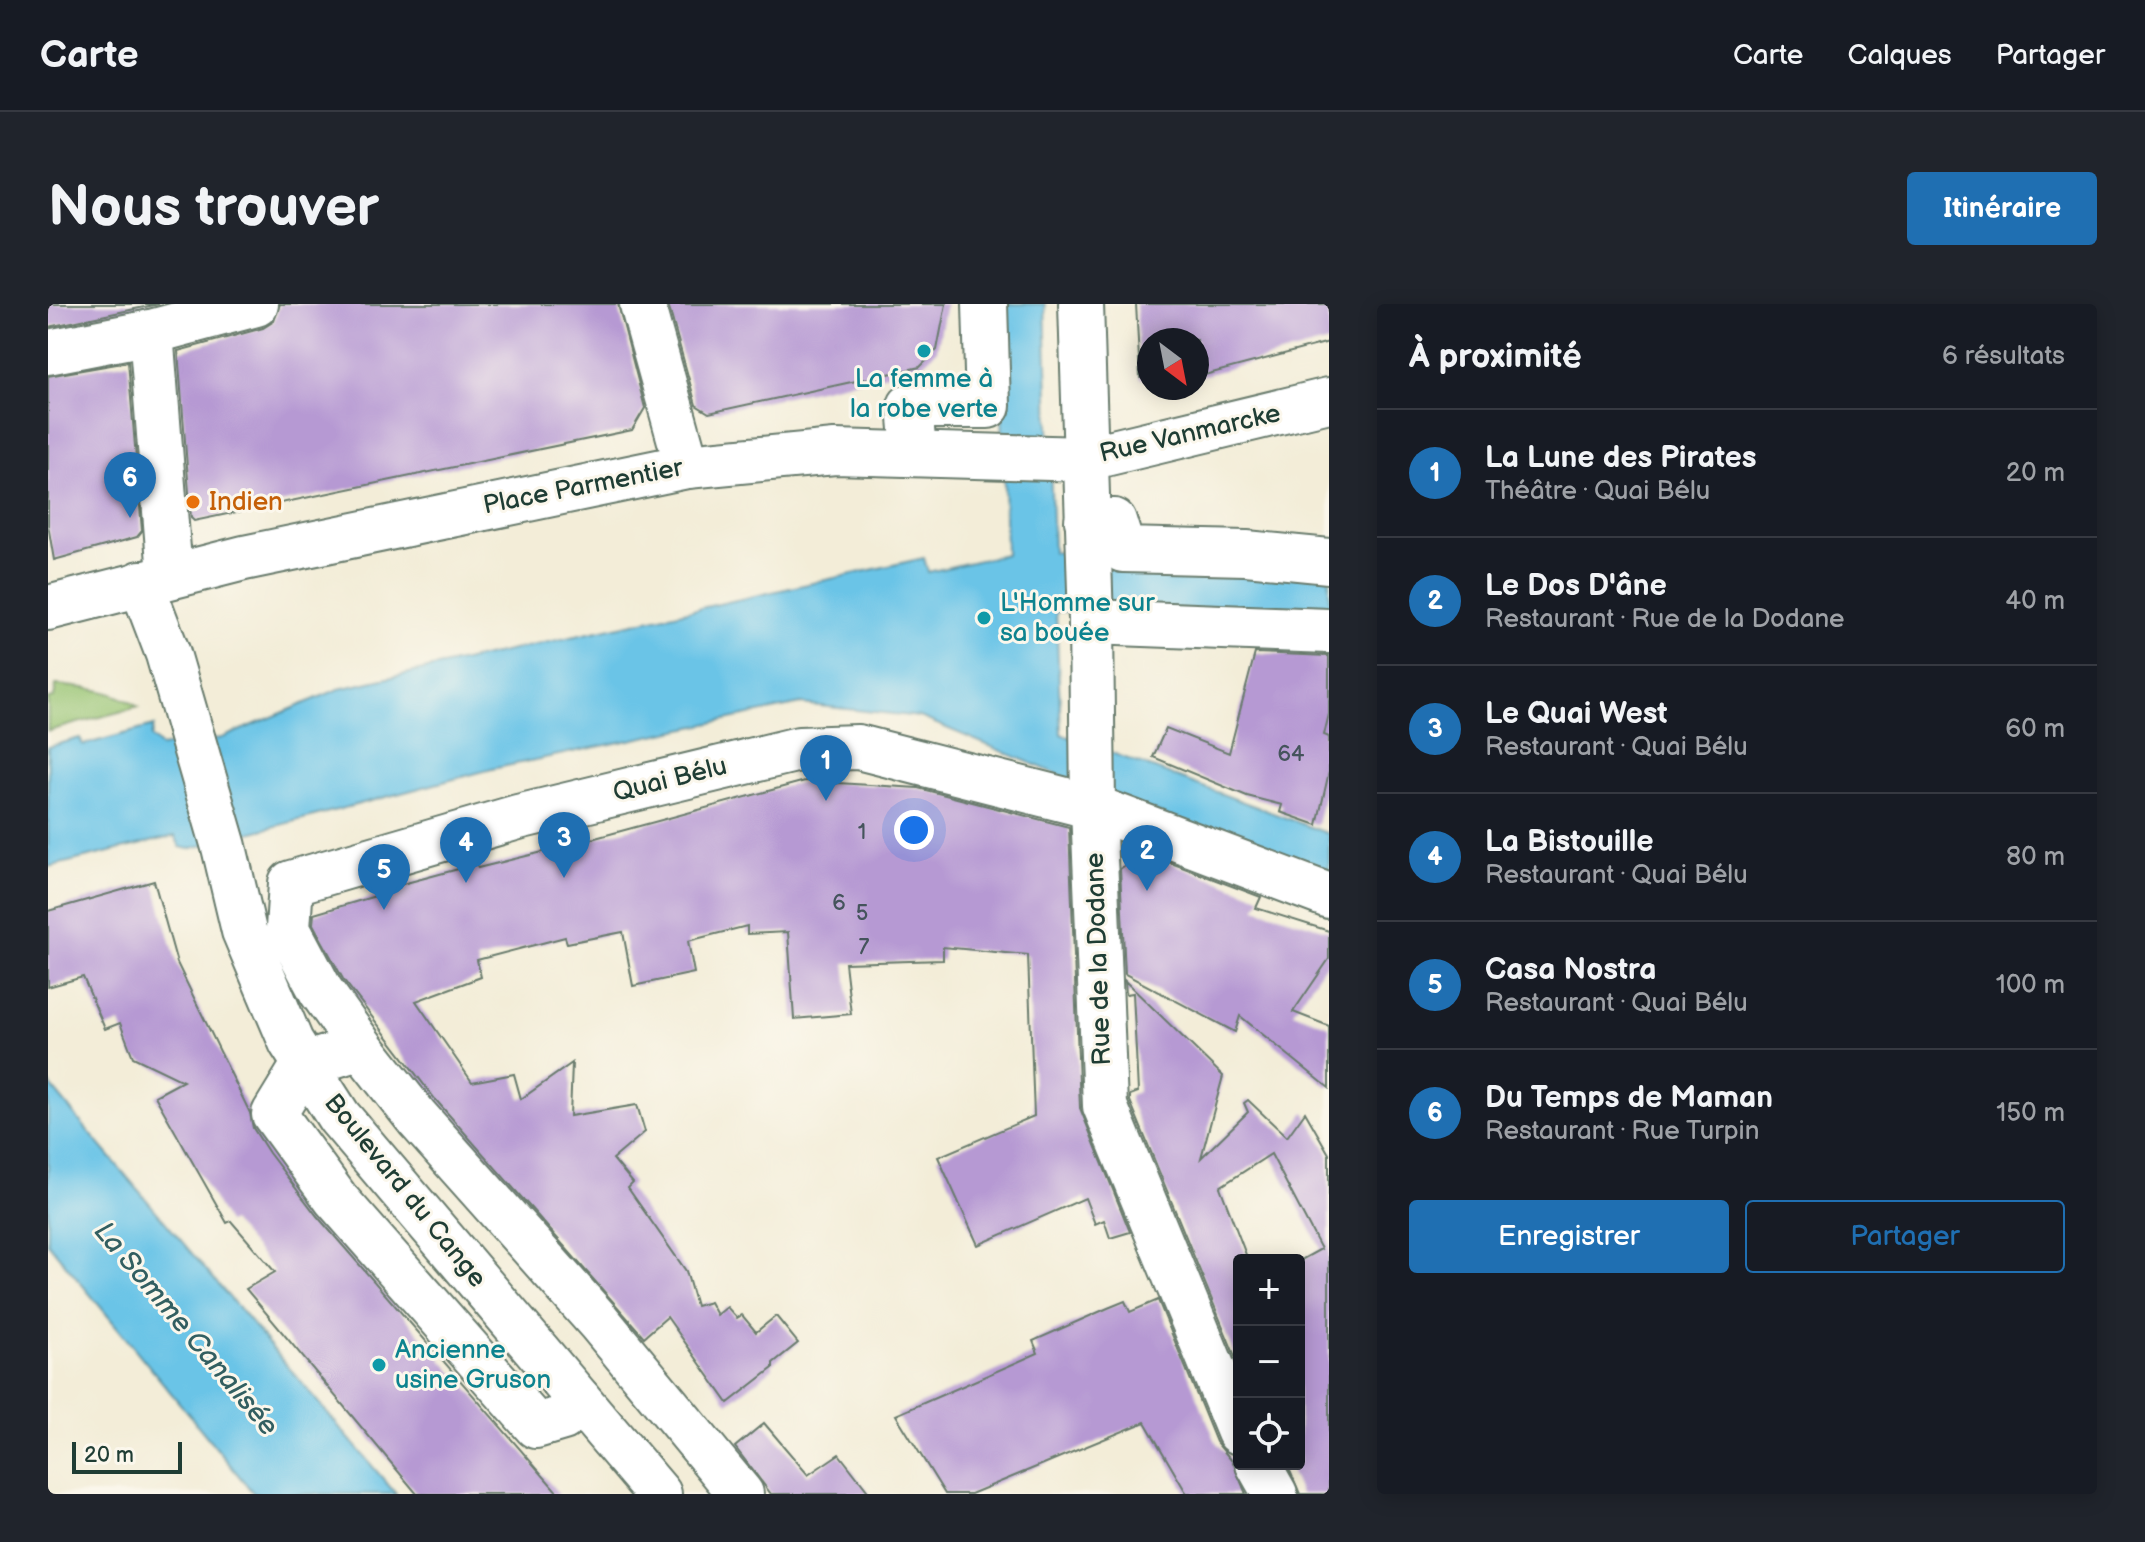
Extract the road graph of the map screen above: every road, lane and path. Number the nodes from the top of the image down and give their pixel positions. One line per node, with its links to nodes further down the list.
1 (256, 304): 5 (street)
2 (642, 304): 11 (street)
3 (985, 304): 8 (street)
4 (1081, 304): 10 (street, Rue de la Dodane)
5 (151, 332): 6 (street); 14 (street)
6 (48, 352)
7 (1329, 400): 10 (street, Rue Vanmarcke)
8 (914, 452): 9 (street, Place Parmentier); 11 (street, Place Parmentier)
9 (1003, 455): 10 (street, Rue Vanmarcke)
10 (1067, 458): 12 (street, Rue de la Dodane)
11 (687, 466): 14 (street, Place Parmentier)
12 (1087, 521): 13 (street); 16 (street, Rue de la Dodane)
13 (1329, 561)
14 (156, 579): 15 (street, Place Parmentier); 21 (street)
15 (48, 608)
16 (1091, 622): 17 (street); 18 (street, Rue de la Dodane)
17 (1329, 631)
18 (1093, 807): 19 (street); 20 (street, Quai Bélu); 22 (street, Rue de la Dodane)
19 (1329, 896)
20 (361, 1047): 21 (street); 25 (street)
21 (304, 1065): 24 (street)
22 (1233, 1417)
23 (1261, 1470): 26 (street)
24 (653, 1491)
25 (741, 1494)
26 (1275, 1494)

